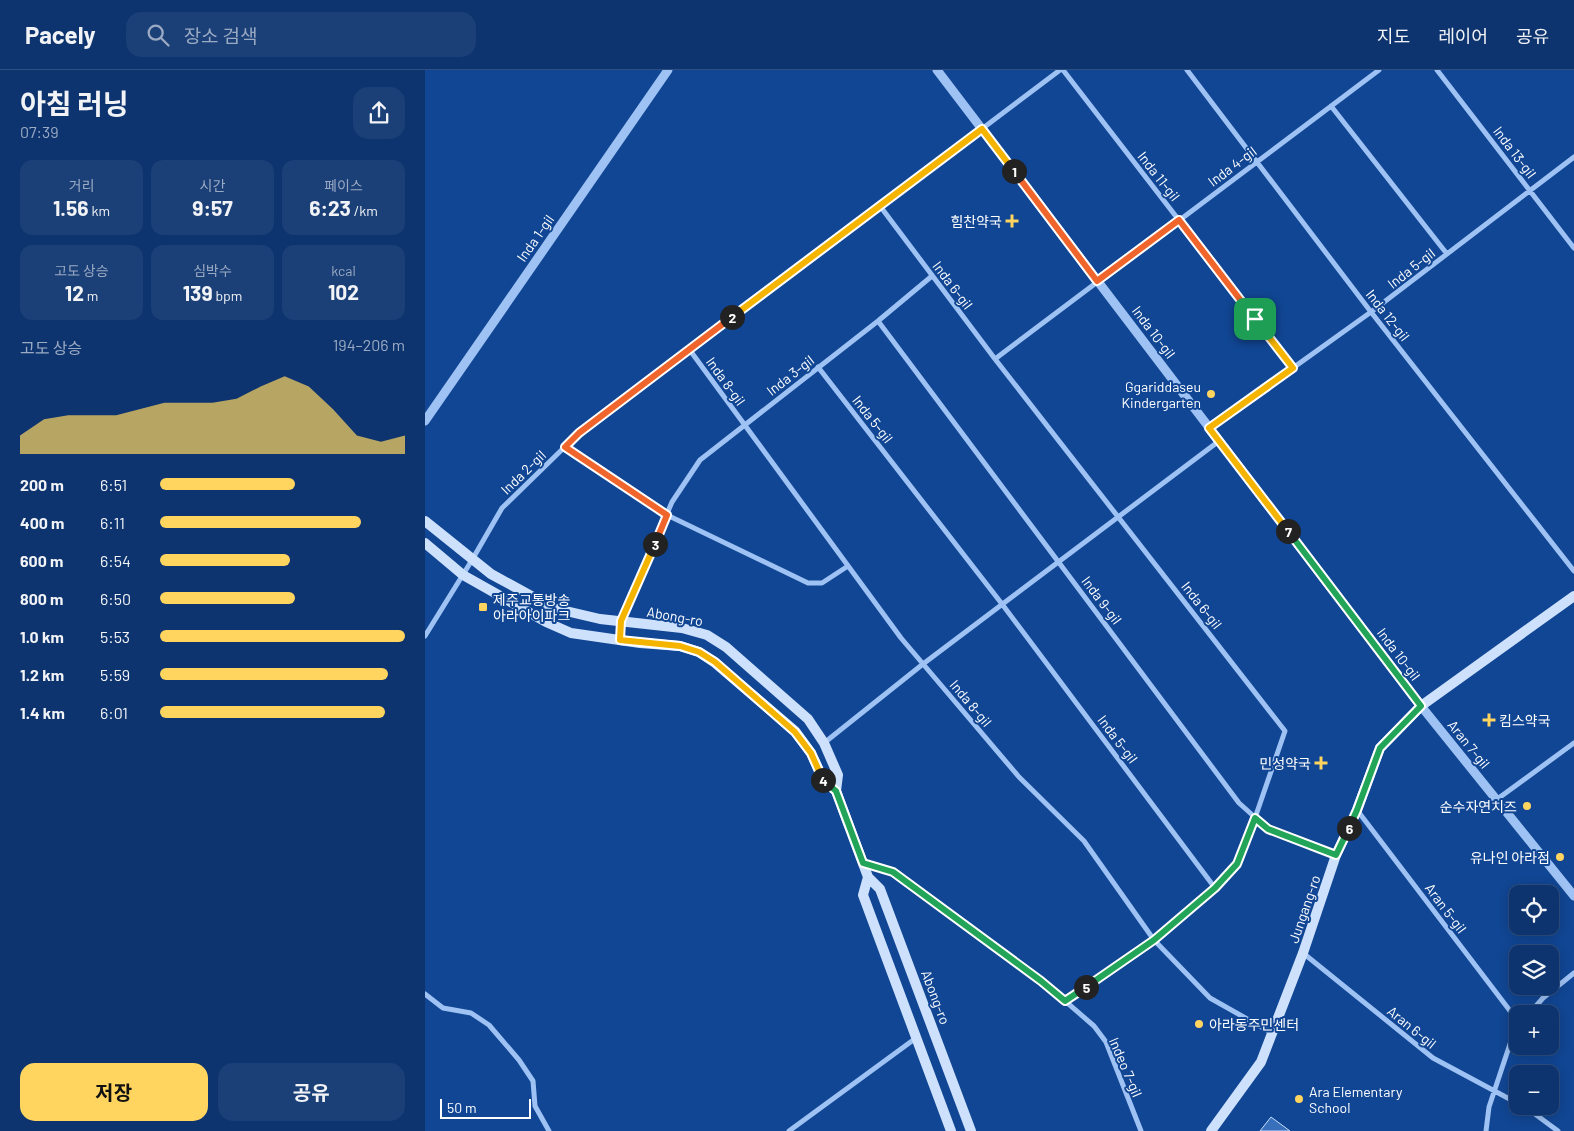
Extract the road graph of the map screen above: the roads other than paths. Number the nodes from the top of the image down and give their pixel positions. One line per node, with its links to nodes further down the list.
1 (668, 70): 24 (street, Inda 1-gil)
2 (937, 70): 8 (street, Inda 10-gil)
3 (1061, 70): 8 (street, Inda 2-gil); 13 (street, Inda 11-gil)
4 (1187, 70): 10 (street, Inda 12-gil)
5 (1379, 70): 7 (street, Inda 4-gil)
6 (1437, 70): 11 (street, Inda 13-gil)
7 (1331, 106): 10 (street, Inda 4-gil); 15 (street)
8 (982, 129): 12 (street, Inda 2-gil); 17 (street, Inda 10-gil)
9 (1574, 157): 11 (street, Inda 5-gil)
10 (1257, 161): 13 (street, Inda 4-gil); 18 (street, Inda 12-gil)
11 (1529, 190): 14 (street, Inda 13-gil); 15 (street, Inda 5-gil)
12 (880, 206): 16 (street, Inda 6-gil); 20 (street, Inda 2-gil)
13 (1179, 220): 17 (street, Inda 4-gil); 23 (street, Inda 11-gil)
14 (1574, 248)
15 (1447, 254): 18 (street, Inda 5-gil)
16 (932, 276): 19 (street, Inda 3-gil); 21 (street, Inda 6-gil)
17 (1097, 281): 21 (street, Inda 4-gil); 26 (street, Inda 10-gil)
18 (1371, 312): 23 (street, Inda 5-gil); 36 (street, Inda 12-gil)
19 (878, 321): 22 (street, Inda 3-gil); 34 (street, Inda 9-gil)
20 (689, 350): 25 (street, Inda 8-gil); 28 (street, Inda 2-gil)
21 (995, 359): 30 (street, Inda 6-gil)
22 (818, 367): 25 (street, Inda 3-gil); 39 (street, Inda 5-gil)
23 (1293, 368): 26 (street, Inda 5-gil)
24 (425, 421)
25 (744, 425): 29 (street, Inda 3-gil); 35 (street, Inda 8-gil)
26 (1209, 428): 27 (street, Inda 10-gil)
27 (1219, 441): 30 (street); 44 (street, Inda 10-gil)
28 (565, 447): 29 (street); 33 (street, Inda 2-gil)
29 (667, 515): 35 (street); 40 (street, Inda 3-gil)
30 (1119, 516): 34 (street); 50 (street, Inda 6-gil)
31 (425, 521): 33 (main road, Abong-ro)
32 (425, 543): 37 (main road, Abong-ro)
33 (472, 560): 37 (street, Inda 2-gil); 40 (main road, Abong-ro)
34 (1059, 561): 39 (street); 50 (street, Inda 9-gil)
35 (848, 566): 43 (street, Inda 8-gil)
36 (1574, 572)
37 (463, 574): 41 (street, Inda 2-gil); 42 (main road, Abong-ro)
38 (1574, 596): 44 (main road, Jungang-ro)
39 (1002, 604): 43 (street); 54 (street, Inda 5-gil)
40 (621, 621): 42 (street, Inda 3-gil); 45 (main road, Abong-ro)
41 (425, 636)
42 (620, 640): 47 (main road, Abong-ro)
43 (923, 664): 45 (street); 56 (street, Inda 8-gil)
44 (1421, 706): 48 (street, Aran 7-gil); 49 (main road, Jungang-ro)
45 (824, 743): 47 (main road, Abong-ro)
46 (1574, 743): 48 (street)
47 (836, 791): 52 (main road, Abong-ro)
48 (1496, 800): 55 (street, Aran 7-gil)
49 (1357, 810): 51 (main road, Jungang-ro); 62 (street, Aran 5-gil)
50 (1255, 818): 51 (street, Inda 9-gil); 54 (street, Inda 6-gil)
51 (1336, 855): 57 (main road, Jungang-ro)
52 (863, 863): 53 (main road, Abong-ro); 60 (street, Indeo 7-gil)
53 (868, 877): 64 (main road, Abong-ro); 72 (main road, Abong-ro)
54 (1215, 888): 56 (street, Inda 6-gil)
55 (1574, 896)
56 (1154, 940): 60 (street, Inda 6-gil); 63 (street, Inda 8-gil)
57 (1303, 953): 63 (main road, Jungang-ro); 66 (street, Aran 6-gil)
58 (1574, 973): 61 (street)
59 (425, 994): 69 (street)
60 (1065, 1001): 73 (street, Indeo 7-gil)
61 (1537, 1005)
62 (1509, 1010)
63 (1273, 1033): 74 (main road, Jungang-ro)
64 (916, 1038): 70 (street); 71 (main road, Abong-ro)
65 (1509, 1048): 66 (street)
66 (1496, 1090): 67 (street, Aran 6-gil); 75 (street)
67 (1509, 1097)
68 (1536, 1115): 76 (street)
69 (549, 1131)
70 (789, 1131)
71 (951, 1131)
72 (971, 1131)
73 (1141, 1131)
74 (1211, 1131)
75 (1486, 1131)
76 (1558, 1131)

